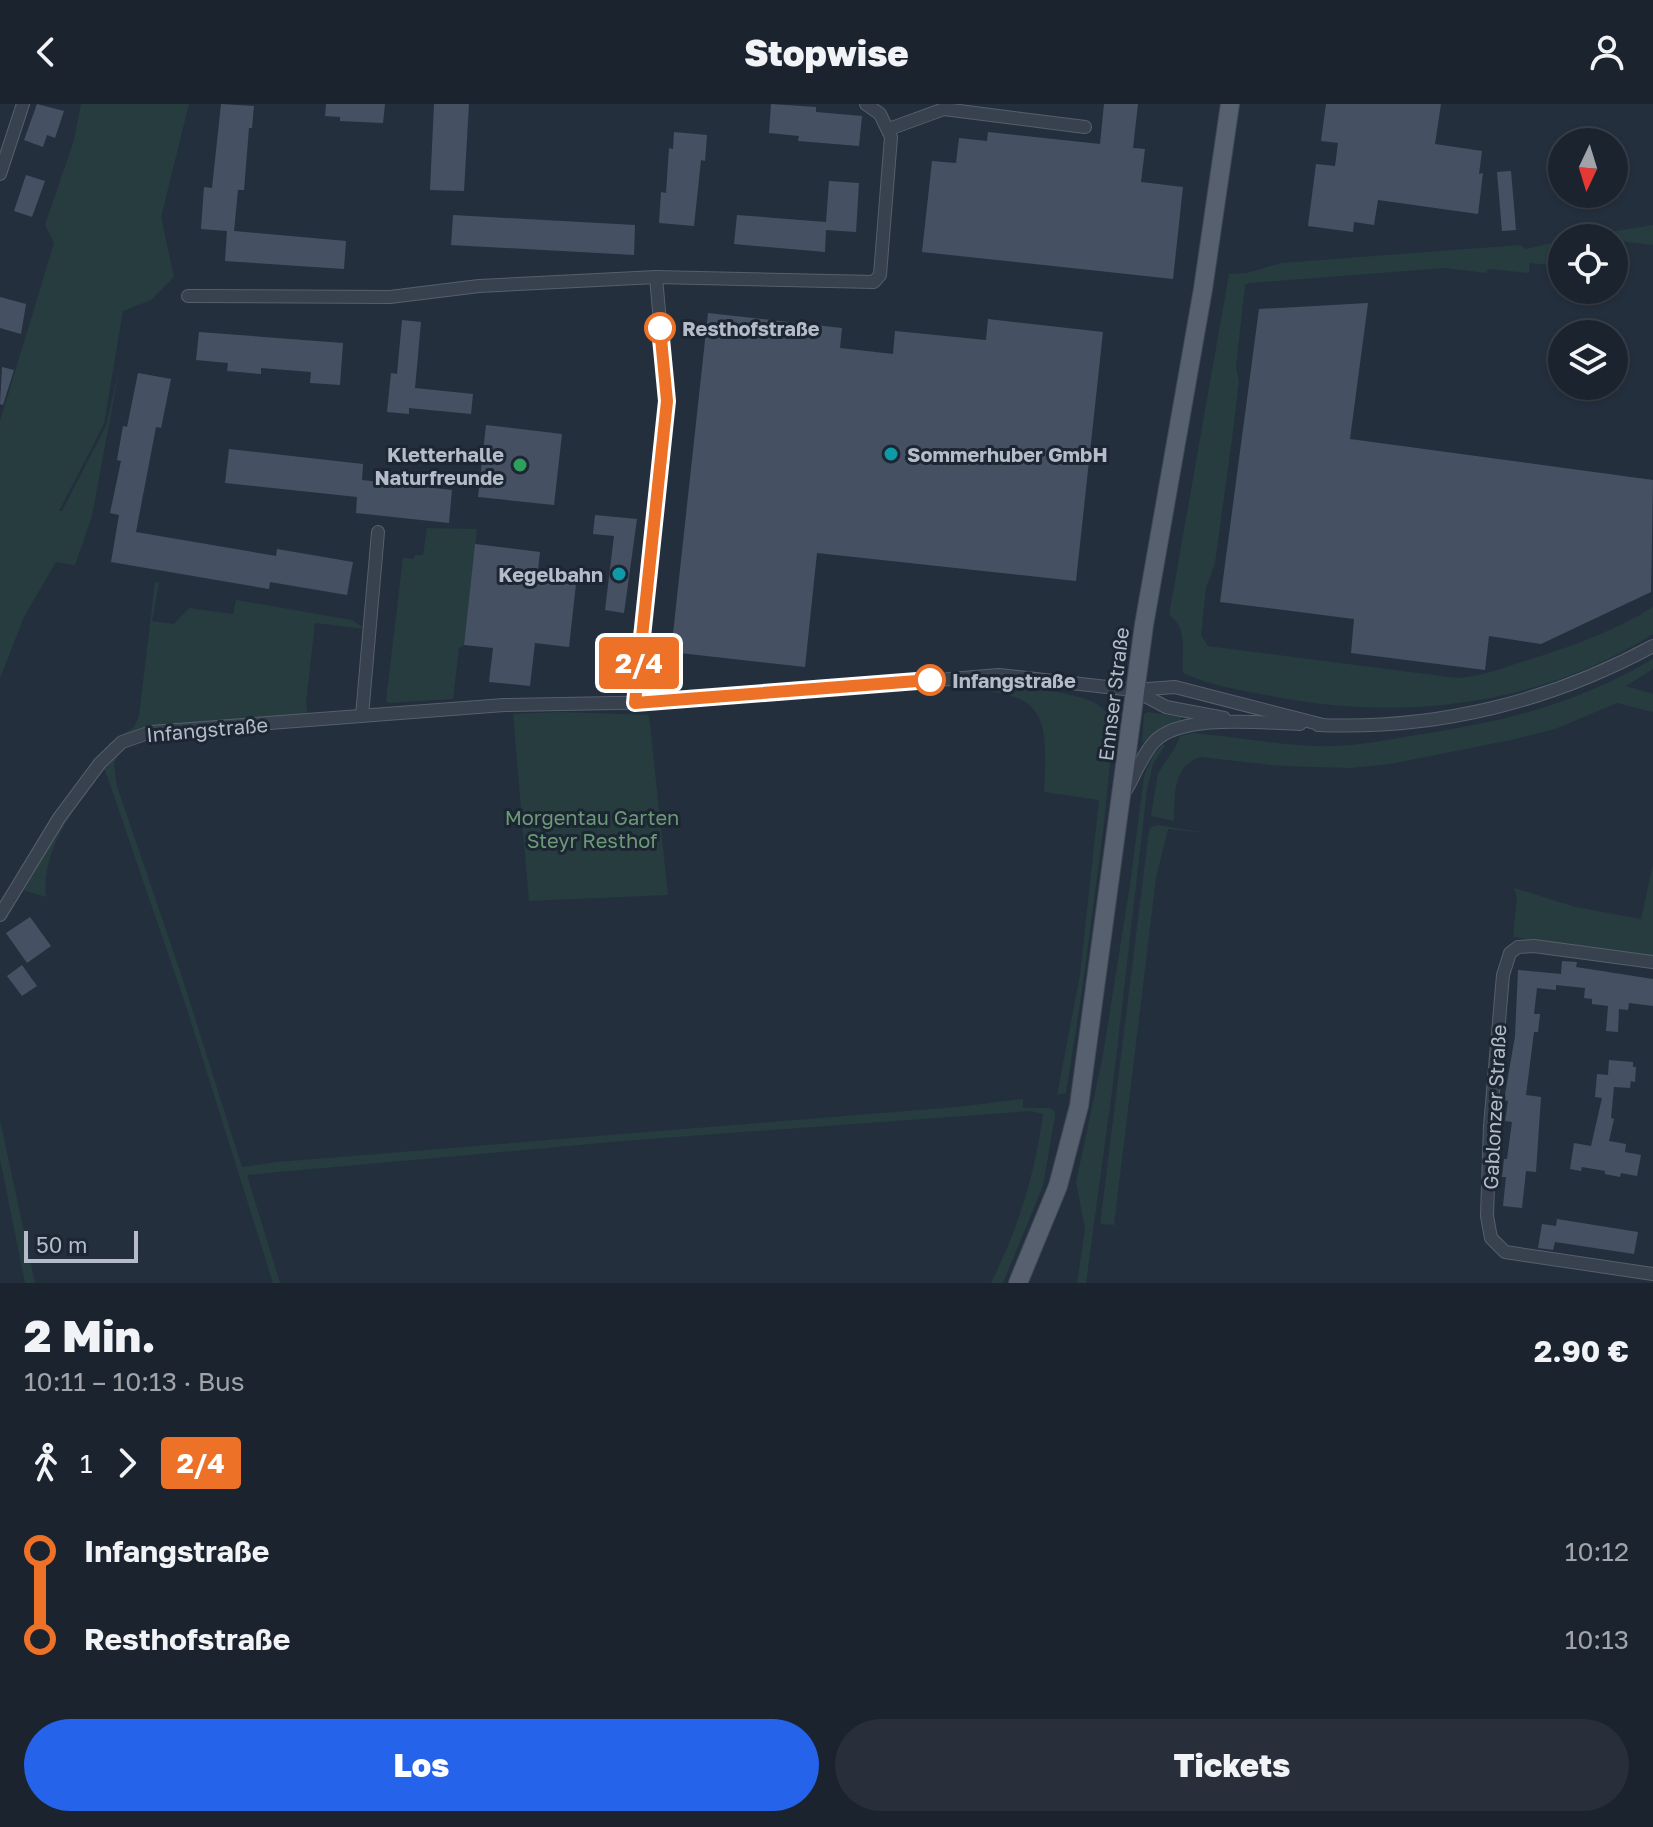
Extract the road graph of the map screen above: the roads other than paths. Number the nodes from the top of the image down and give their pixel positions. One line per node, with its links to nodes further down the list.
1 (23, 104): 6 (street)
2 (866, 104): 5 (street)
3 (1230, 104): 11 (main road, Ennser Straße)
4 (1085, 127): 5 (street)
5 (889, 129): 7 (street)
6 (0, 174)
7 (656, 277): 8 (street); 12 (street)
8 (188, 296)
9 (378, 532): 13 (street)
10 (1653, 646): 15 (street)
11 (1134, 690): 12 (street, Infangstraße); 14 (street); 15 (street); 16 (main road, Ennser Straße)
12 (635, 703): 13 (street, Infangstraße)
13 (362, 716): 17 (street, Infangstraße)
14 (1247, 722): 15 (street); 16 (street)
15 (1323, 725)
16 (1122, 799): 20 (main road, Ennser Straße)
17 (0, 915)
18 (1653, 962): 19 (street, Gablonzer Straße)
19 (1653, 1274)
20 (1018, 1283)

